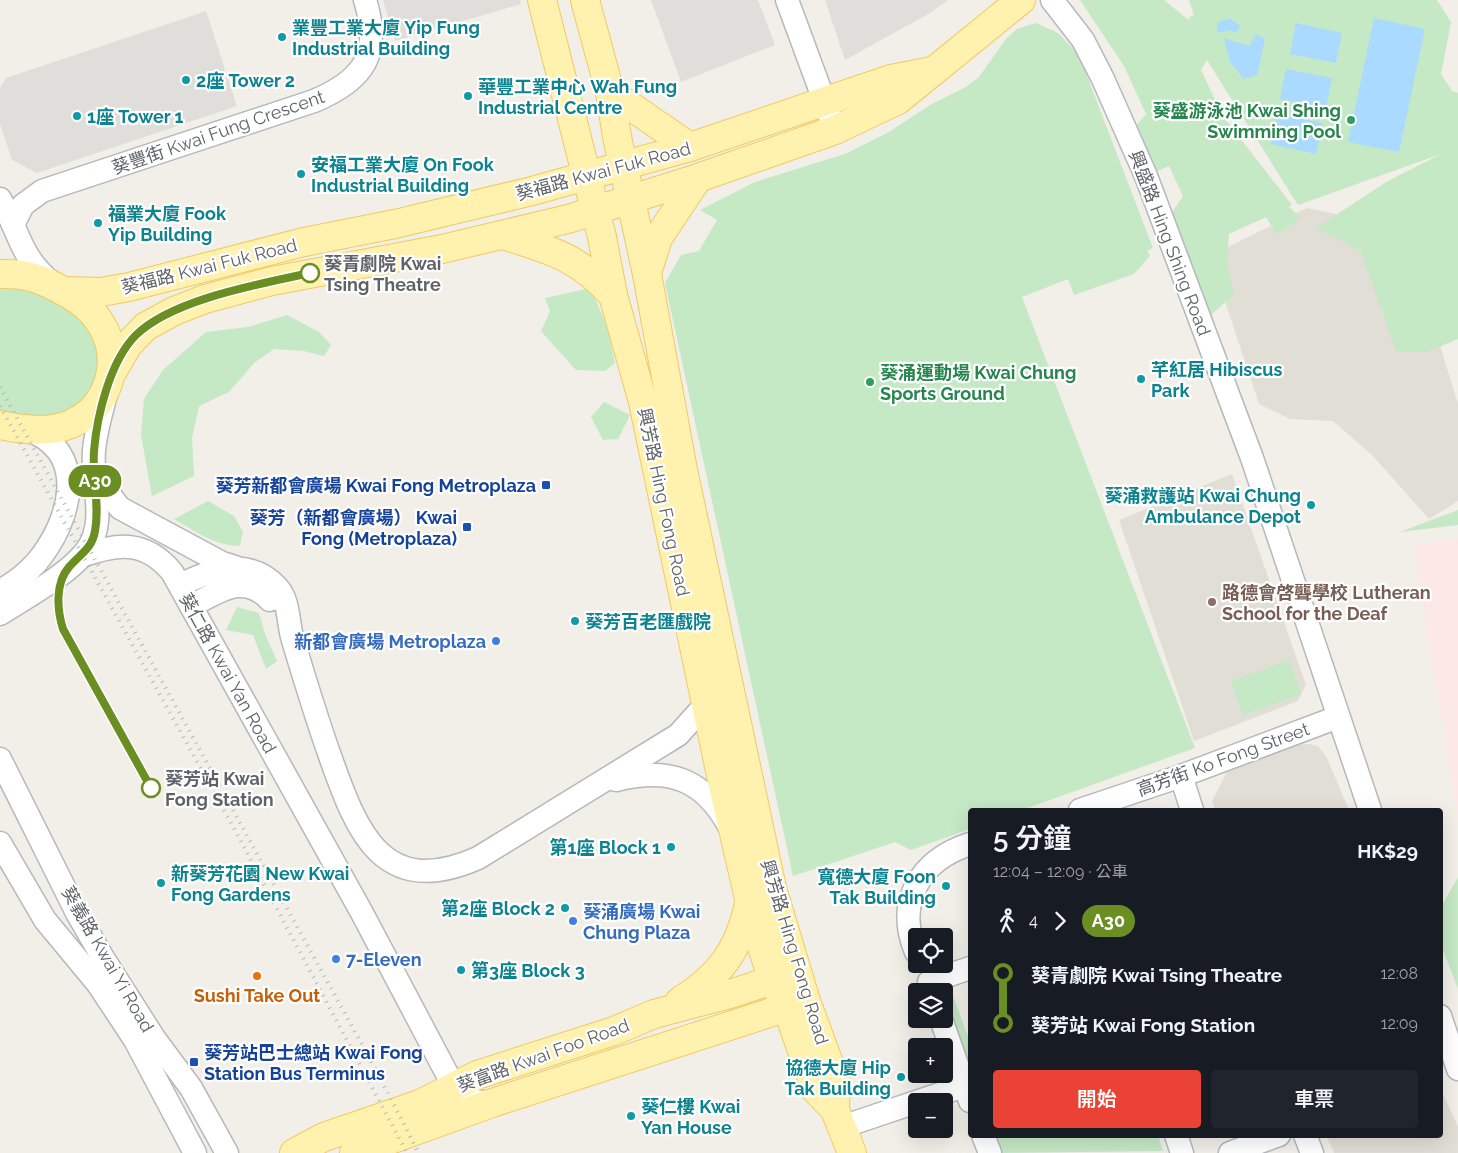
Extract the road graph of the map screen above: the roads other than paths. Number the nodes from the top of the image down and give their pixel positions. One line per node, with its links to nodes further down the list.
1 (365, 0): 18 (street, 葵豐街 Kwai Fung Crescent)
2 (542, 0): 13 (main road, 興芳路 Hing Fong Road)
3 (585, 0): 8 (main road, 興芳路 Hing Fong Road)
4 (787, 0): 9 (street)
5 (1021, 0): 7 (main road, 葵福路 Kwai Fuk Road)
6 (1052, 0): 35 (street, 興盛路 Hing Shing Road)
7 (932, 71): 9 (main road, 葵福路 Kwai Fuk Road); 10 (main road, 葵福路 Kwai Fuk Road)
8 (610, 92): 11 (main road); 12 (main road, 興芳路 Hing Fong Road)
9 (825, 103): 10 (street); 11 (main road, 葵福路 Kwai Fuk Road)
10 (835, 130): 14 (main road, 葵福路 Kwai Fuk Road)
11 (690, 147): 12 (main road, 葵福路 Kwai Fuk Road)
12 (623, 166): 13 (main road, 葵福路 Kwai Fuk Road); 16 (main road, 興芳路 Hing Fong Road)
13 (585, 176): 17 (main road, 興芳路 Hing Fong Road); 22 (main road, 葵福路 Kwai Fuk Road)
14 (698, 178): 16 (main road, 葵福路 Kwai Fuk Road); 21 (main road)
15 (0, 199): 18 (street)
16 (630, 200): 17 (main road, 葵福路 Kwai Fuk Road); 21 (main road, 興芳路 Hing Fong Road)
17 (594, 211): 19 (main road, 葵福路 Kwai Fuk Road); 23 (main road, 興芳路 Hing Fong Road)
18 (13, 225): 22 (street)
19 (503, 235): 23 (main road); 24 (main road, 葵福路 Kwai Fuk Road)
20 (0, 274): 22 (main road)
21 (646, 274): 50 (main road, 興芳路 Hing Fong Road)
22 (58, 287): 24 (main road)
23 (613, 296): 34 (main road, 興芳路 Hing Fong Road)
24 (109, 381): 25 (main road, 葵福路 Kwai Fuk Road); 26 (street)
25 (12, 427): 30 (street)
26 (94, 452): 27 (street); 28 (street)
27 (82, 556): 29 (street, 葵仁路 Kwai Yan Road); 32 (street)
28 (235, 567): 29 (street); 33 (street)
29 (180, 585): 31 (street, 葵仁路 Kwai Yan Road)
30 (0, 591)
31 (190, 606): 33 (street); 57 (street, 葵仁路 Kwai Yan Road)
32 (0, 614)
33 (292, 636): 38 (street)
34 (706, 704): 38 (street); 44 (main road, 興芳路 Hing Fong Road)
35 (1338, 716): 37 (street, 高芳街 Ko Fong Street); 41 (street, 興盛路 Hing Shing Road)
36 (0, 759): 45 (street, 葵義路 Kwai Yi Road)
37 (1181, 776): 39 (street, 高芳街 Ko Fong Street); 40 (street)
38 (594, 788): 44 (street)
39 (1086, 808)
40 (1191, 808)
41 (1369, 808)
42 (0, 843): 46 (street, 葵義路 Kwai Yi Road)
43 (968, 845): 48 (street)
44 (738, 852): 47 (main road, 興芳路 Hing Fong Road)
45 (54, 864): 46 (street); 68 (street, 葵義路 Kwai Yi Road)
46 (23, 881): 67 (street, 葵義路 Kwai Yi Road)
47 (750, 902): 50 (main road, 興芳路 Hing Fong Road); 53 (main road)
48 (909, 928)
49 (968, 969): 51 (street)
50 (785, 976): 52 (main road, 興芳路 Hing Fong Road); 53 (main road, 葵富路 Kwai Foo Road)
51 (927, 979)
52 (797, 1005): 60 (main road, 葵富路 Kwai Foo Road); 62 (main road, 興芳路 Hing Fong Road)
53 (654, 1014): 57 (main road, 葵富路 Kwai Foo Road)
54 (1443, 1025): 56 (street)
55 (944, 1028): 58 (street)
56 (1458, 1069)
57 (454, 1087): 60 (street, 葵仁路 Kwai Yan Road); 69 (main road, 葵富路 Kwai Foo Road)
58 (967, 1094): 59 (street)
59 (953, 1096)
60 (492, 1103): 70 (main road, 葵富路 Kwai Foo Road)
61 (908, 1104): 62 (street)
62 (839, 1119): 71 (main road, 興芳路 Hing Fong Road)
63 (984, 1138): 72 (street)
64 (1177, 1138): 73 (street)
65 (1271, 1138): 74 (street)
66 (1307, 1138): 75 (street)
67 (195, 1153)
68 (227, 1153)
69 (294, 1153)
70 (354, 1153)
71 (852, 1153)
72 (990, 1153)
73 (1182, 1153)
74 (1230, 1153)
75 (1312, 1153)

